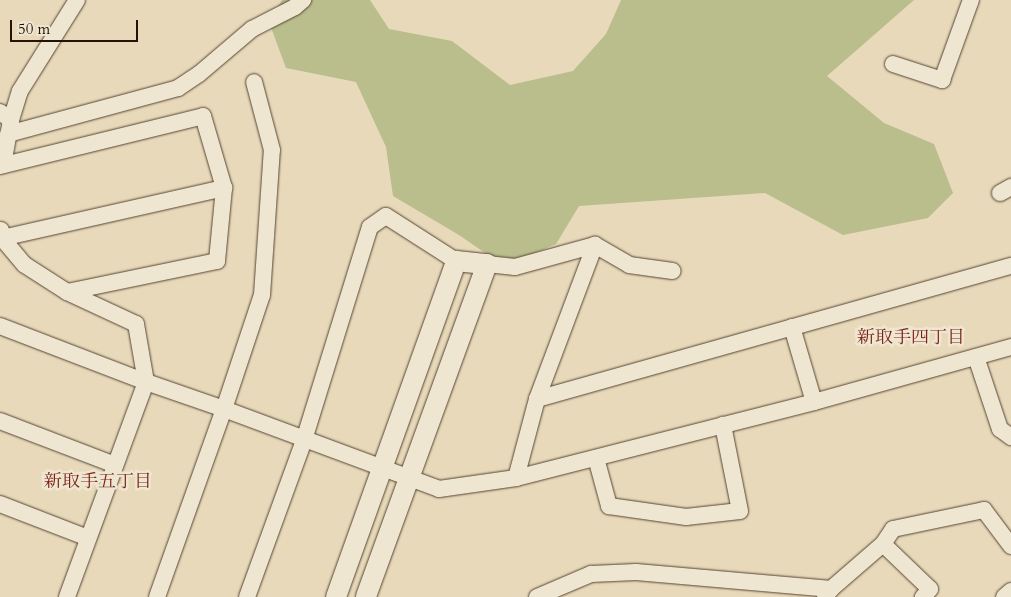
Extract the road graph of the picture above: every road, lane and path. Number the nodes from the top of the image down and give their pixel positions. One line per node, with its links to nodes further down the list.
1 (77, 0): 6 (street)
2 (303, 0): 6 (street)
3 (971, 0): 4 (street)
4 (893, 64)
5 (254, 82): 23 (street)
6 (6, 122): 7 (street)
7 (2, 166): 8 (street)
8 (224, 188): 9 (street); 15 (street)
9 (1, 235): 15 (street)
10 (595, 245): 12 (street); 14 (street); 21 (street)
11 (456, 261): 12 (street); 27 (street); 30 (street)
12 (487, 264): 31 (street)
13 (1011, 266): 17 (street)
14 (673, 271)
15 (67, 292): 20 (street)
16 (0, 326): 20 (street)
17 (792, 327): 21 (street); 22 (street)
18 (1011, 347): 19 (street)
19 (976, 357): 22 (street); 26 (street)
20 (146, 382): 23 (street); 29 (street)
21 (537, 399): 32 (street)
22 (814, 402): 25 (street)
23 (224, 409): 27 (street); 40 (street)
24 (0, 421): 29 (street)
25 (723, 425): 28 (street); 28 (street)
26 (1011, 437)
27 (304, 440): 30 (street); 41 (street)
28 (596, 458): 32 (street)
29 (115, 465): 34 (street)
30 (382, 467): 31 (street); 42 (street)
31 (409, 478): 32 (street); 43 (street)
32 (516, 478)
33 (0, 504): 34 (street)
34 (88, 538): 39 (street)
35 (883, 544): 36 (street); 38 (street); 45 (street)
36 (1011, 546)
37 (1011, 591): 46 (street)
38 (828, 593): 44 (street)
39 (67, 597)
40 (157, 597)
41 (247, 597)
42 (336, 597)
43 (366, 597)
44 (537, 597)
45 (923, 597)
46 (1004, 597)

